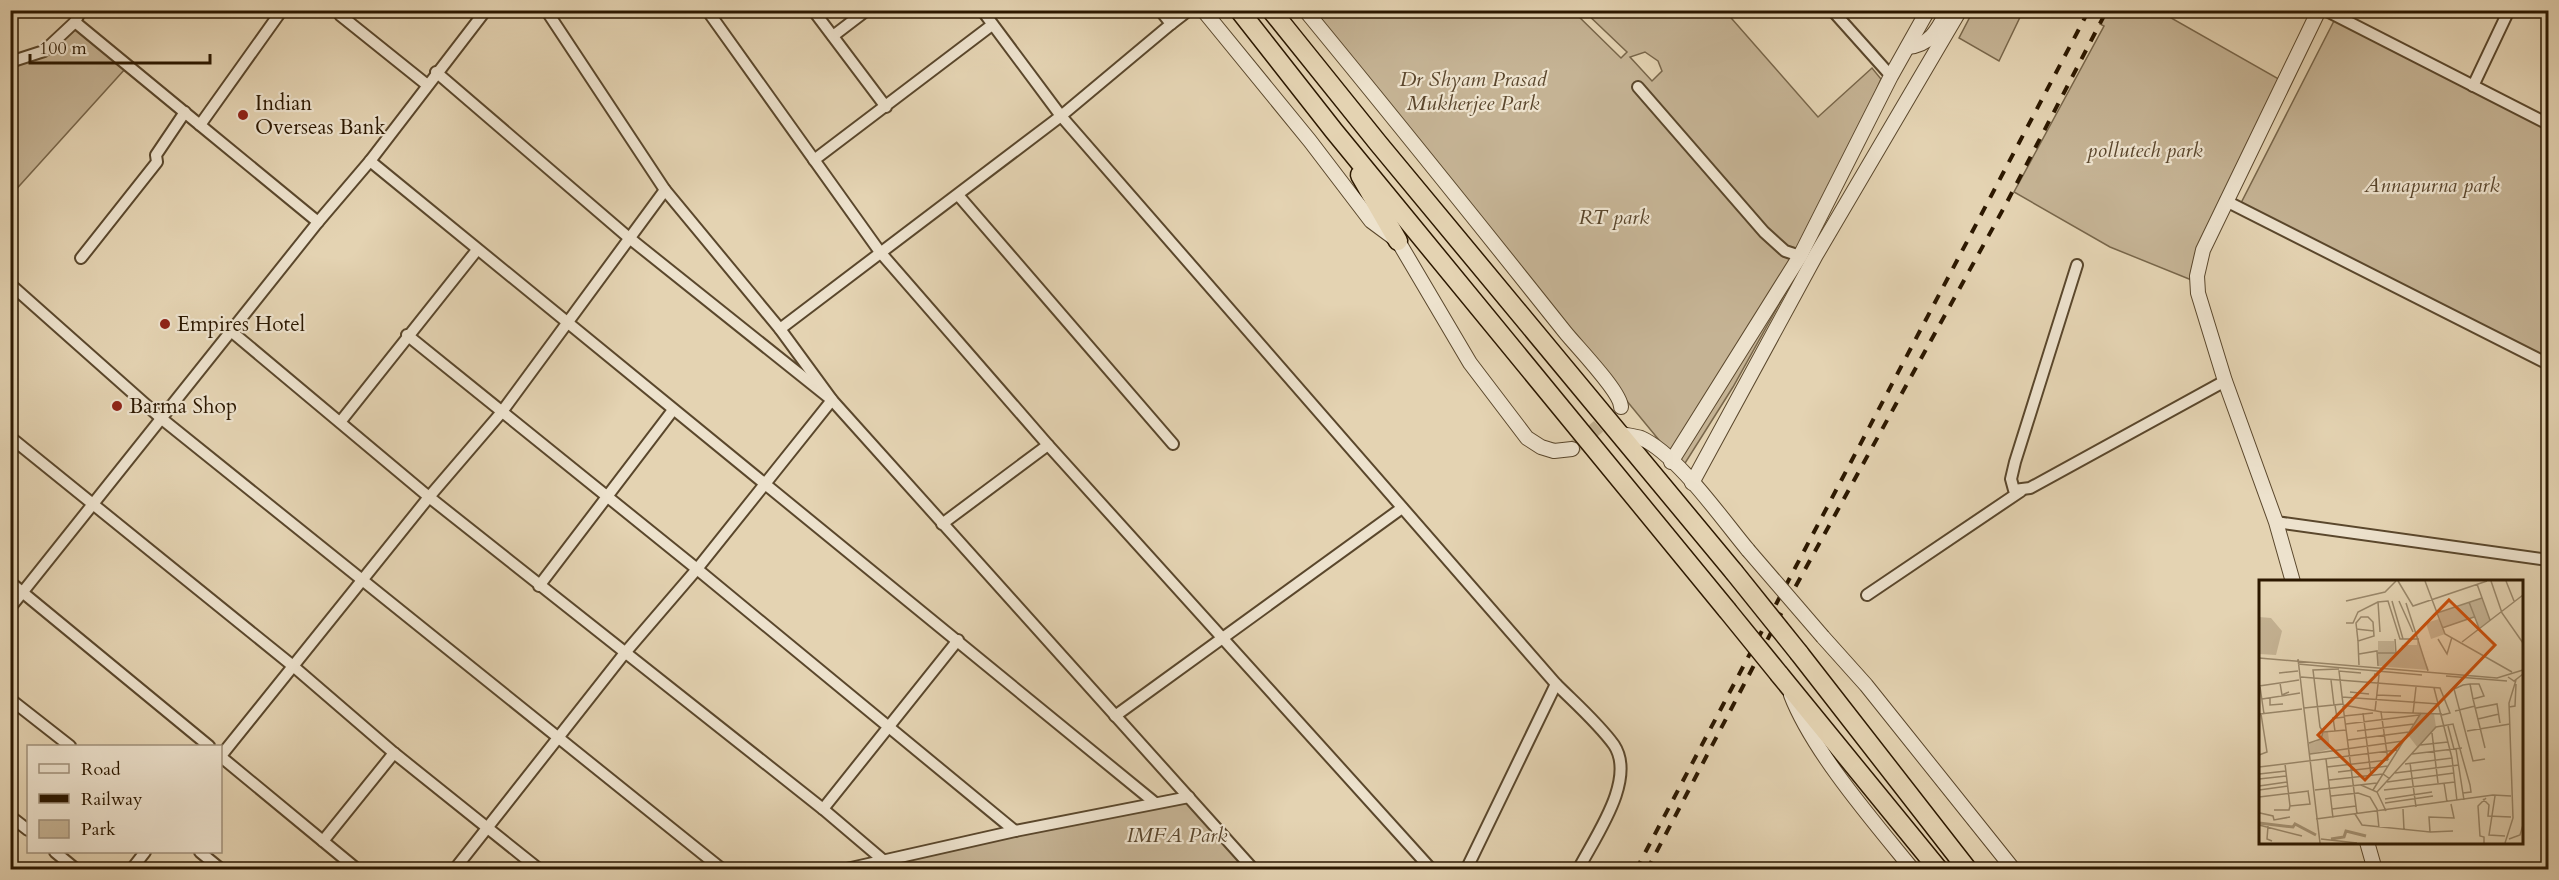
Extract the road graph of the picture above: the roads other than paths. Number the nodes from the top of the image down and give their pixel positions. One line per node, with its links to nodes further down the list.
1 (81, 10): 23 (street)
2 (282, 10): 40 (street)
3 (486, 10): 31 (street)
4 (546, 10): 44 (street)
5 (707, 10): 42 (street)
6 (813, 10): 27 (street)
7 (867, 10): 27 (street)
8 (982, 10): 25 (street)
9 (1160, 10): 24 (street)
10 (1189, 10): 24 (street)
11 (1203, 10): 49 (street)
12 (1239, 10): 41 (highway)
13 (1272, 10): 68 (highway)
14 (1305, 10): 63 (street)
15 (1832, 10): 32 (street)
16 (1928, 10): 28 (street)
17 (1948, 10): 26 (street)
18 (1960, 10): 29 (street)
19 (2319, 10): 46 (street)
20 (2325, 10): 34 (street)
21 (2509, 10): 34 (street)
22 (339, 12): 33 (street)
23 (75, 22): 30 (street); 37 (street)
24 (1171, 24): 38 (street)
25 (992, 25): 36 (street); 38 (street)
26 (1936, 33): 28 (street); 29 (street)
27 (832, 36): 36 (street)
28 (1908, 47): 32 (street)
29 (1932, 61): 75 (street)
30 (10, 62)
31 (436, 72): 33 (street); 48 (street)
32 (1891, 76): 52 (street)
33 (426, 84): 43 (street)
34 (2473, 86): 39 (street)
35 (1638, 87): 52 (street)
36 (886, 107): 42 (street)
37 (185, 112): 40 (street); 53 (street)
38 (1061, 116): 45 (street); 80 (street)
39 (2548, 124)
40 (200, 125): 47 (street)
41 (1334, 130): 49 (highway); 96 (highway, bridge)
42 (814, 160): 51 (street)
43 (370, 161): 47 (street); 50 (street)
44 (665, 190): 48 (street); 57 (street)
45 (958, 195): 51 (street); 70 (street)
46 (2226, 201): 60 (street); 61 (street)
47 (318, 222): 58 (street)
48 (628, 237): 56 (street); 62 (street)
49 (1398, 241): 72 (street)
50 (477, 250): 56 (street); 59 (street)
51 (880, 252): 57 (street); 71 (street)
52 (1800, 256): 73 (street)
53 (81, 258)
54 (2077, 265): 76 (street)
55 (10, 284): 66 (street)
56 (568, 325): 64 (street); 65 (street)
57 (780, 329): 62 (street)
58 (232, 332): 66 (street); 67 (street)
59 (407, 335): 65 (street); 67 (street)
60 (2548, 364)
61 (2224, 381): 76 (street); 81 (street)
62 (832, 400): 74 (street); 82 (street)
63 (1622, 408)
64 (673, 410): 74 (street); 77 (street)
65 (501, 413): 77 (street); 78 (street)
66 (162, 419): 79 (street); 87 (street)
67 (341, 421): 78 (street)
68 (1618, 434): 73 (street); 134 (highway, bridge)
69 (10, 436): 79 (street)
70 (1173, 444)
71 (1048, 445): 82 (street); 92 (street)
72 (1572, 449)
73 (1671, 462): 75 (street)
74 (766, 483): 84 (street); 93 (street)
75 (1692, 483): 135 (street, bridge)
76 (2021, 491): 90 (street)
77 (606, 496): 84 (street); 88 (street)
78 (429, 497): 87 (street); 88 (street)
79 (92, 502): 89 (street); 95 (street)
80 (1402, 508): 92 (street); 97 (street)
81 (2276, 522): 83 (street); 85 (street)
82 (942, 524): 99 (street)
83 (2548, 560)
84 (698, 568): 94 (street); 100 (street)
85 (2292, 580)
86 (10, 582): 89 (street)
87 (362, 582): 95 (street); 101 (street)
88 (539, 586): 94 (street)
89 (23, 592): 91 (street); 103 (street)
90 (1867, 595)
91 (10, 608)
92 (1223, 636): 99 (street); 129 (street)
93 (958, 640): 100 (street); 108 (street)
94 (624, 654): 101 (street); 109 (street)
95 (293, 666): 104 (street); 105 (street)
96 (1783, 678): 132 (street); 133 (highway)
97 (1556, 684): 130 (street); 131 (street)
98 (10, 699): 102 (street)
99 (1115, 716): 107 (street)
100 (889, 726): 109 (street); 113 (street)
101 (558, 739): 111 (street); 126 (street)
102 (67, 745)
103 (207, 745)
104 (394, 753): 111 (street); 114 (street)
105 (222, 756)
106 (222, 758): 114 (street)
107 (1189, 797): 108 (street); 128 (street)
108 (1154, 802): 113 (street)
109 (823, 809): 119 (street)
110 (10, 816): 112 (street)
111 (489, 827): 124 (street); 125 (street)
112 (27, 829)
113 (1015, 831): 119 (street)
114 (323, 841): 123 (street)
115 (2367, 844): 136 (street)
116 (56, 853): 120 (street)
117 (144, 853): 121 (street)
118 (201, 853): 122 (street)
119 (883, 860): 127 (street)
120 (77, 870)
121 (131, 870)
122 (222, 870)
123 (358, 870)
124 (454, 870)
125 (540, 870)
126 (723, 870)
127 (842, 870)
128 (1254, 870)
129 (1432, 870)
130 (1466, 870)
131 (1578, 870)
132 (1913, 870)
133 (1939, 870)
134 (1968, 870)
135 (2014, 870)
136 (2374, 870)

